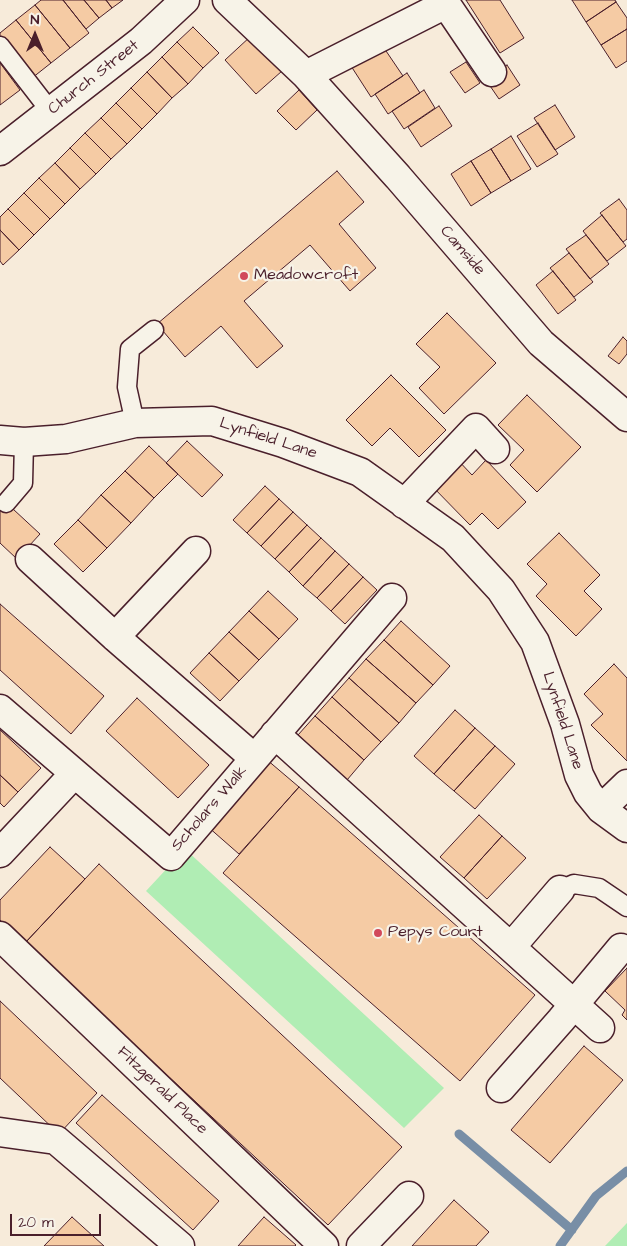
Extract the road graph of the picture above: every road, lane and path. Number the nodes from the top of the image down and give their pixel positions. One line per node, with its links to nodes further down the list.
1 (185, 0): 6 (street, Church Street)
2 (227, 0): 5 (street, Camside)
3 (0, 46): 6 (lane)
4 (492, 72): 5 (street)
5 (306, 76): 9 (street, Camside)
6 (51, 112): 7 (street, Church Street)
7 (0, 151)
8 (154, 330): 10 (lane)
9 (627, 417)
10 (135, 423): 11 (street, Lynfield Lane); 14 (street, Lynfield Lane)
11 (12, 441): 13 (lane)
12 (496, 449): 14 (street)
13 (6, 503)
14 (404, 504): 24 (street, Lynfield Lane)
15 (196, 552): 18 (street)
16 (30, 559): 18 (street, Scholars Walk)
17 (392, 598): 20 (street, Scholars Walk)
18 (115, 637): 21 (street, Scholars Walk)
19 (0, 709): 22 (street, Scholars Walk)
20 (275, 734): 21 (street, Scholars Walk); 30 (street)
21 (254, 758): 22 (street, Scholars Walk)
22 (74, 774): 26 (street)
23 (627, 784): 24 (street)
24 (601, 809): 25 (street, Lynfield Lane)
25 (627, 828)
26 (0, 853)
27 (560, 890): 28 (lane); 30 (street)
28 (627, 907)
29 (0, 936): 38 (street, Fitzgerald Place)
30 (511, 947): 32 (street)
31 (621, 948): 32 (street)
32 (574, 1003): 33 (street); 34 (street)
33 (600, 1028)
34 (501, 1088)
35 (0, 1132): 37 (street)
36 (409, 1196): 39 (street)
37 (180, 1246)
38 (324, 1246)
39 (361, 1246)

